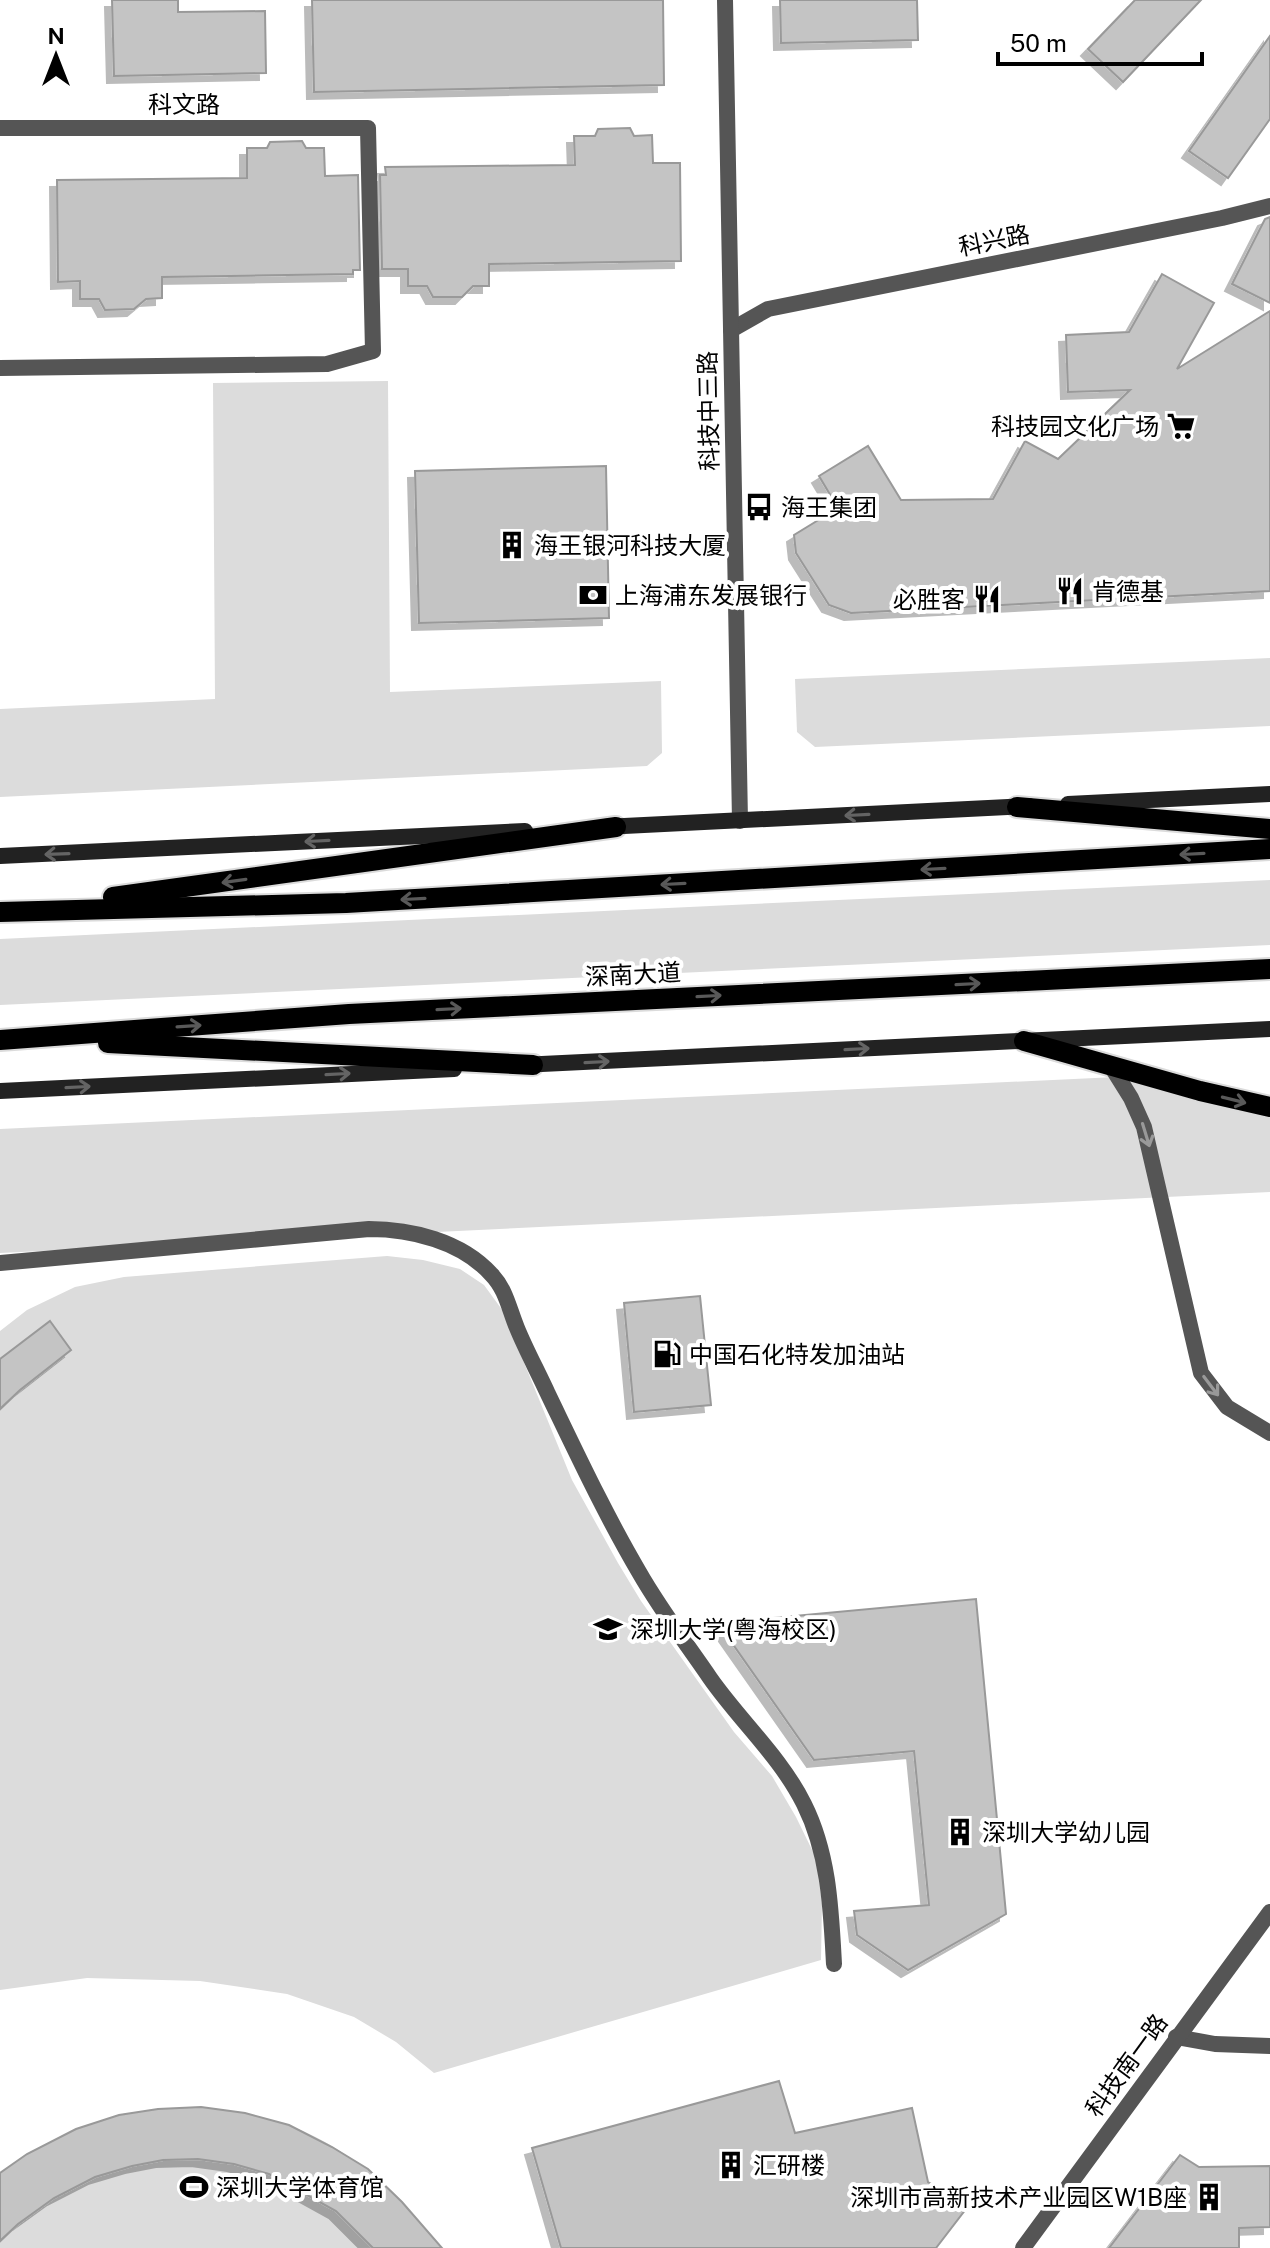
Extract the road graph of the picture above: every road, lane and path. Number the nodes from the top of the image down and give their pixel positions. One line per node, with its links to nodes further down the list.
1 (725, 0): 4 (street, 科技中三路)
2 (0, 128): 5 (street, 科文路)
3 (1270, 206): 4 (street, 科兴路)
4 (731, 330): 8 (street, 科技中三路)
5 (0, 368)
6 (1270, 794): 7 (main road)
7 (1017, 807): 8 (main road, one-way to 8); 10 (main road)
8 (740, 821): 9 (main road)
9 (616, 827): 12 (main road, one-way to 12); 13 (main road, one-way to 13)
10 (1270, 829)
11 (1270, 849): 13 (main road, one-way to 13)
12 (0, 856)
13 (7, 912)
14 (1270, 969): 16 (main road, 深南大道, one-way to 14)
15 (1270, 1029): 18 (main road)
16 (24, 1039): 17 (main road, 深南大道); 19 (main road)
17 (0, 1040)
18 (1024, 1041): 19 (main road, one-way to 18); 20 (main road)
19 (533, 1065): 21 (main road, one-way to 19)
20 (1111, 1066): 22 (main road, one-way to 22); 24 (street, one-way to 24)
21 (0, 1091)
22 (1270, 1107)
23 (0, 1263): 26 (street)
24 (1270, 1433)
25 (1270, 1912): 27 (street, 科技南一路)
26 (834, 1964)
27 (1176, 2037): 28 (street); 29 (street, 科技南一路)
28 (1270, 2046)
29 (1023, 2248)

